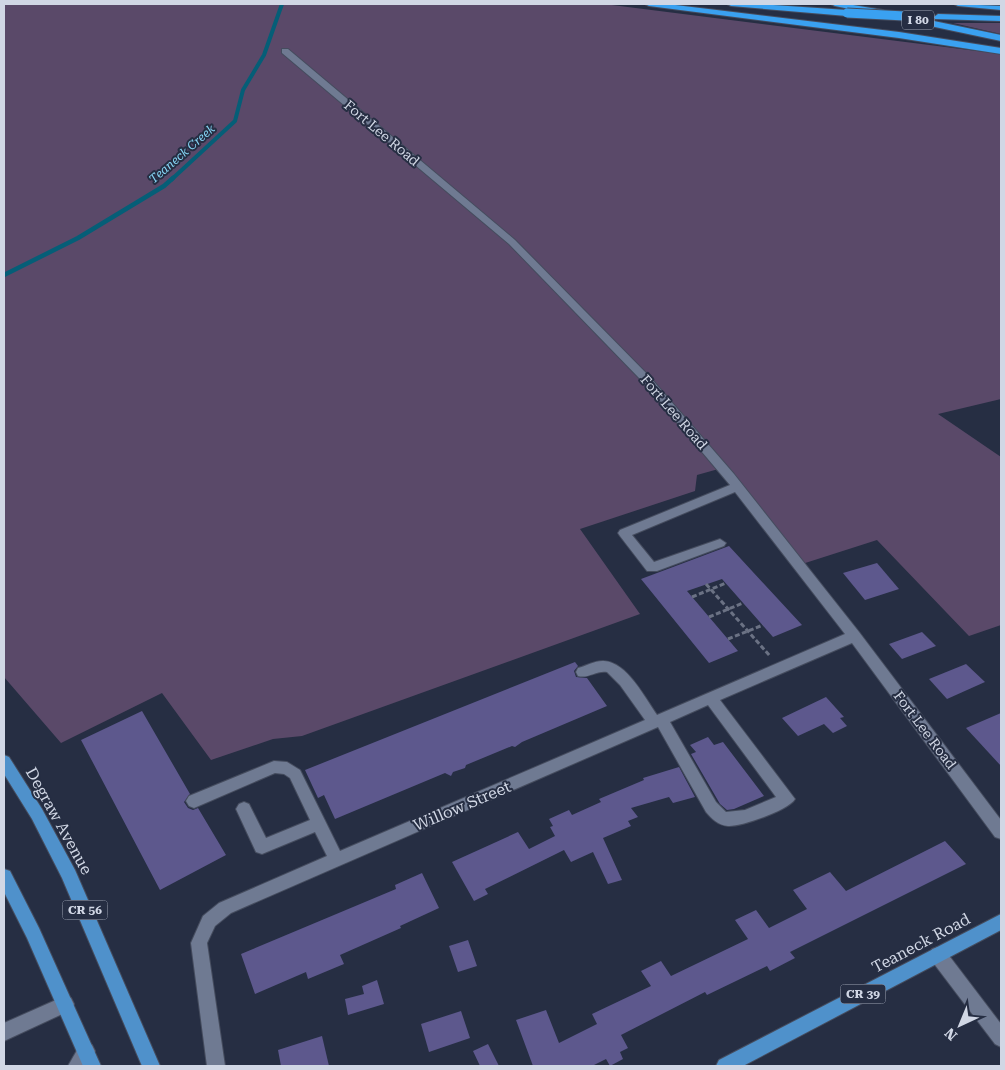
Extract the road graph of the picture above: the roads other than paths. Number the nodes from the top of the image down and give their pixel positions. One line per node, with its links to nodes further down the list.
1 (649, 4): 9 (highway)
2 (731, 4): 6 (highway, bridge)
3 (835, 4): 7 (highway, I 80)
4 (958, 4): 5 (highway)
5 (1001, 8)
6 (1001, 19)
7 (1001, 38)
8 (285, 51): 10 (street, Fort Lee Road)
9 (1001, 51)
10 (734, 482): 11 (street); 12 (street, Fort Lee Road)
11 (720, 543)
12 (854, 636): 14 (street, Willow Street); 20 (street, Fort Lee Road)
13 (582, 672): 15 (street)
14 (711, 698): 15 (street, Willow Street); 15 (street)
15 (657, 721): 21 (street, Willow Street)
16 (4, 761): 29 (main road, Degraw Avenue / CR 56)
17 (194, 801): 19 (street)
18 (244, 809): 19 (street)
19 (319, 823): 21 (street)
20 (1001, 832)
21 (337, 860): 30 (street, Willow Street)
22 (4, 876): 25 (main road)
23 (1001, 922): 24 (main road, Teaneck Road / CR 39)
24 (938, 955): 27 (street); 31 (main road, Teaneck Road / CR 39)
25 (65, 1004): 26 (street); 28 (main road)
26 (4, 1032)
27 (1001, 1038)
28 (85, 1061)
29 (151, 1066)
30 (216, 1066)
31 (725, 1066)

